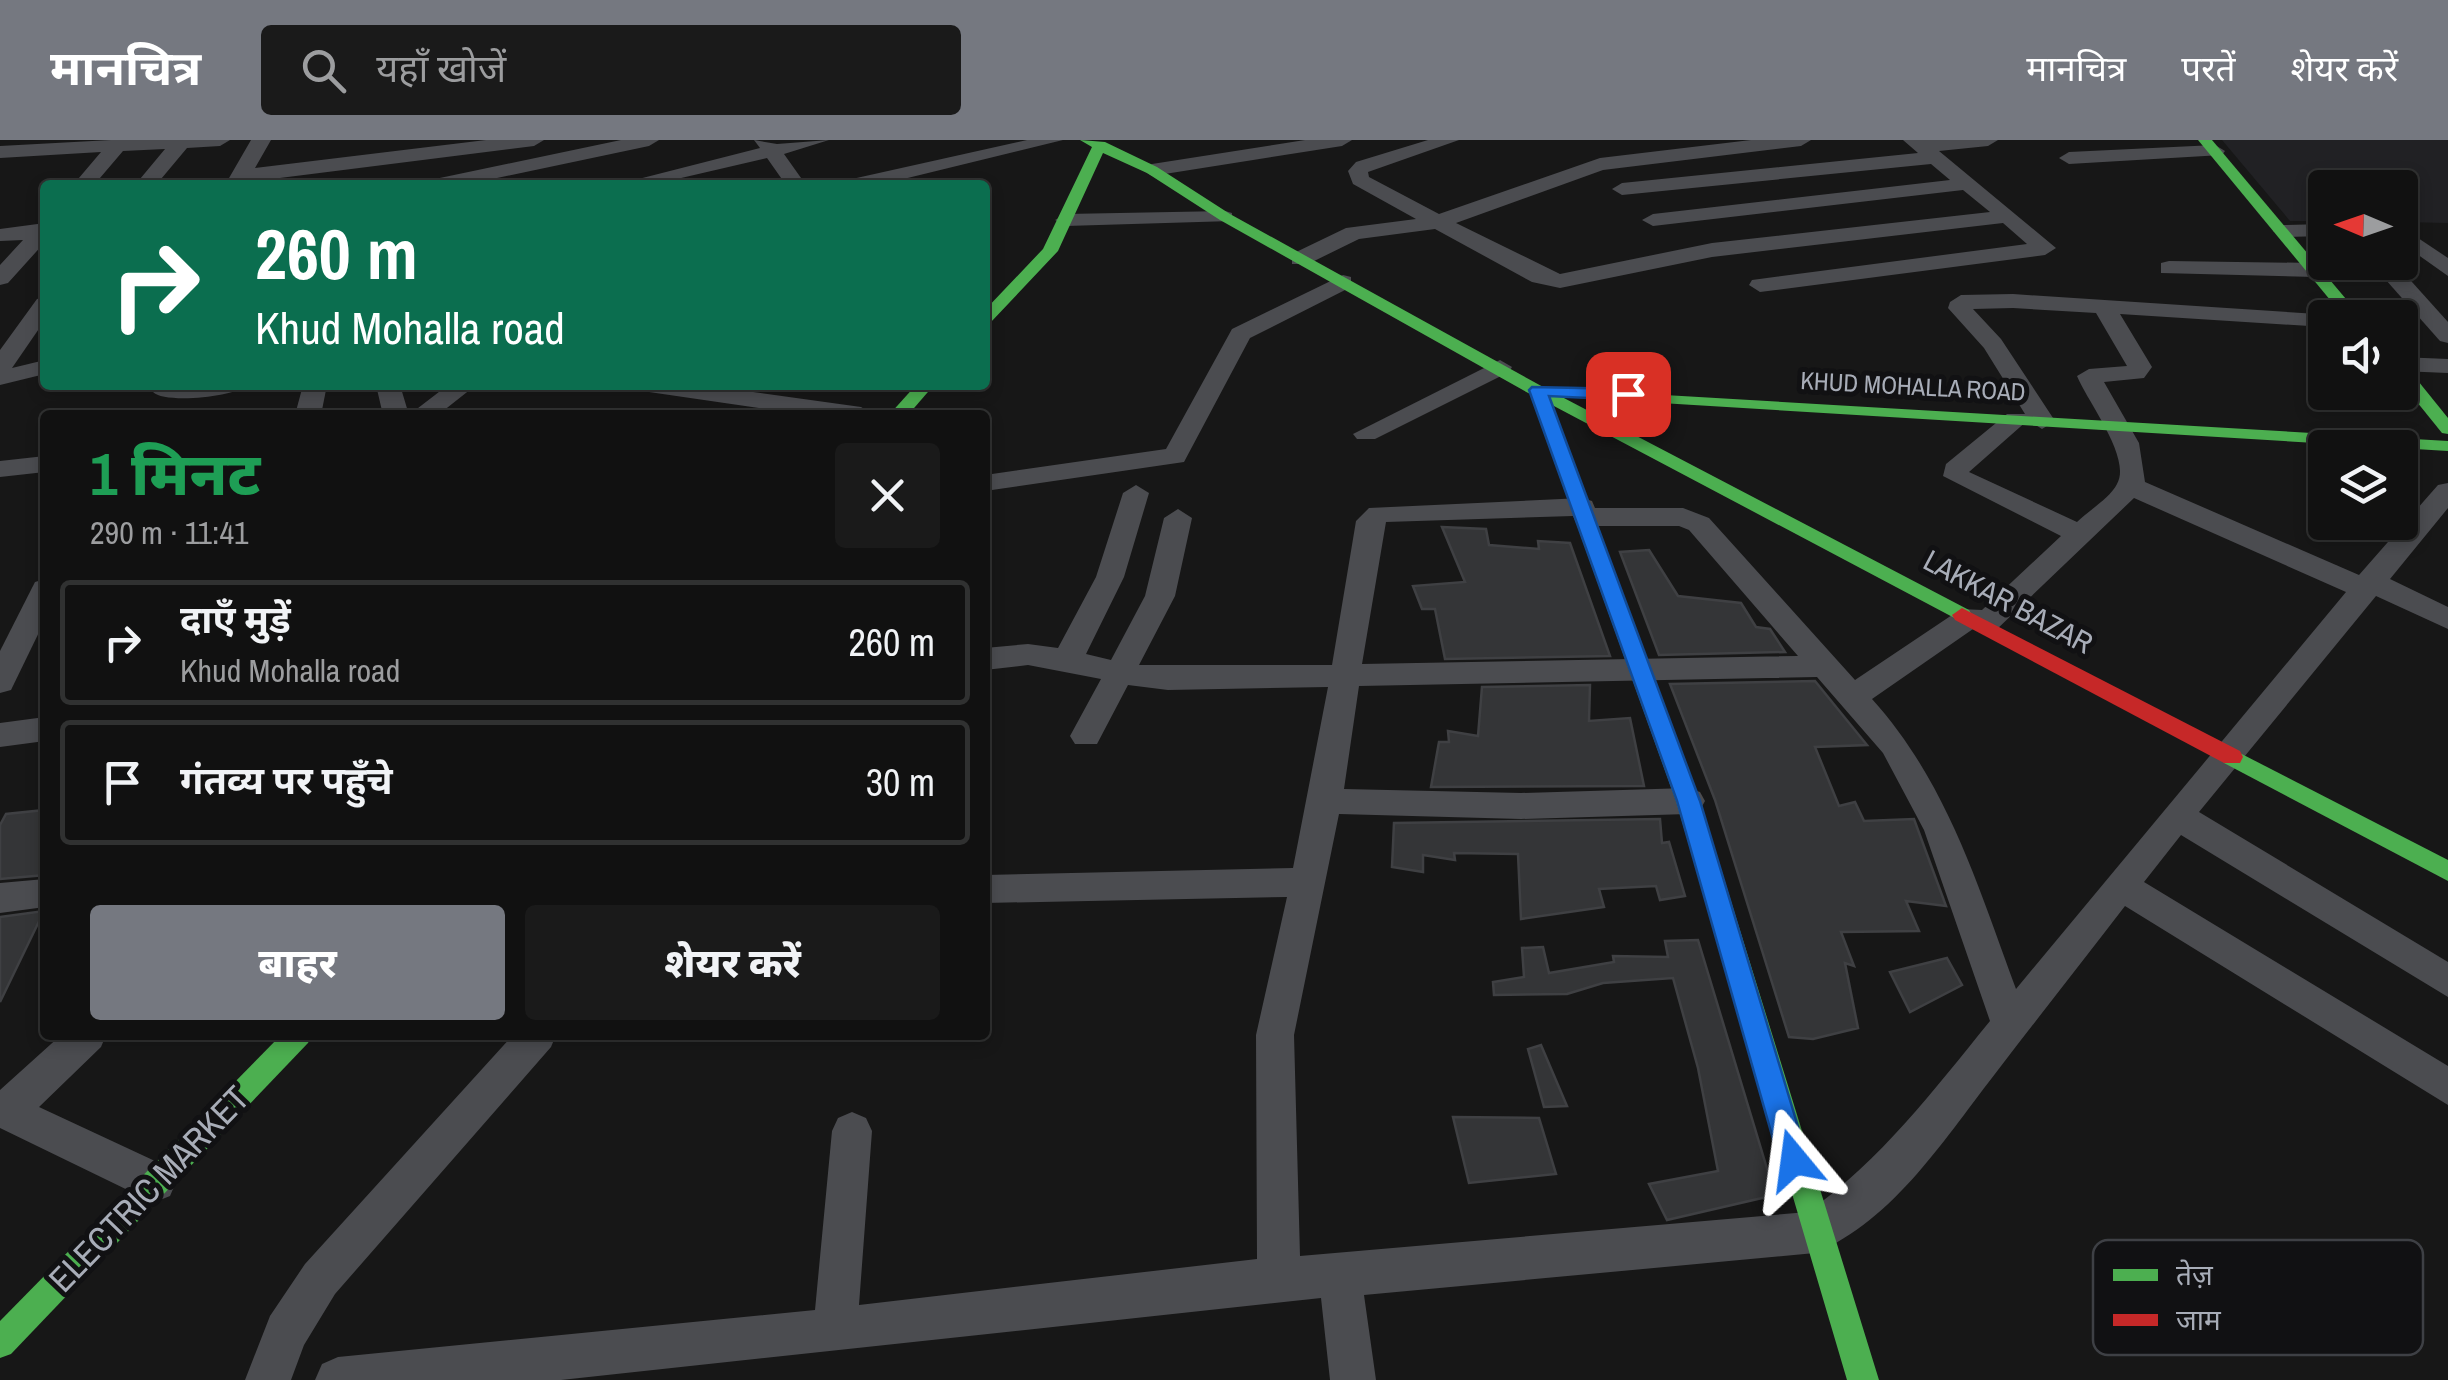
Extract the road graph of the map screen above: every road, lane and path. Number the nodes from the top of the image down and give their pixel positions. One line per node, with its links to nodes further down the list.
1 (220, 140): 10 (street)
2 (261, 140): 27 (street)
3 (534, 140): 27 (street)
4 (818, 140): 15 (street)
5 (1052, 140): 31 (street)
6 (1342, 140): 14 (street)
7 (1450, 140): 40 (street)
8 (1803, 140): 18 (street); 21 (street)
9 (1988, 140): 17 (street)
10 (182, 141): 12 (street); 26 (street)
11 (638, 141): 28 (street)
12 (120, 143): 19 (street); 25 (street)
13 (1093, 143): 23 (street, KHUD MOHALLA ROAD); 38 (street)
14 (1298, 143): 23 (street)
15 (768, 146): 29 (street); 30 (street)
16 (2210, 146): 20 (street); 44 (street)
17 (1921, 148): 21 (street); 32 (street)
18 (1706, 150): 24 (street); 40 (street)
19 (9, 152): 22 (street)
20 (2069, 158)
21 (1832, 166): 24 (street); 34 (street)
22 (0, 170)
23 (1152, 170): 37 (street, KHUD MOHALLA ROAD)
24 (1735, 178): 33 (street); 35 (street)
25 (87, 180)
26 (149, 180)
27 (238, 180)
28 (477, 180)
29 (644, 180)
30 (792, 180)
31 (874, 180)
32 (1964, 184): 34 (street); 36 (street)
33 (1622, 189)
34 (1866, 197): 35 (street); 41 (street)
35 (1768, 208): 39 (street); 47 (street)
36 (2008, 216): 41 (street); 52 (street)
37 (1225, 217): 38 (street); 50 (street, KHUD MOHALLA ROAD)
38 (1066, 220): 63 (street)
39 (1653, 220)
40 (1435, 223): 47 (street); 50 (street)
41 (1902, 228): 47 (street); 52 (street)
42 (2308, 230): 44 (street)
43 (40, 231): 45 (street)
44 (2284, 231): 49 (street)
45 (0, 235)
46 (40, 235): 56 (street)
47 (1802, 241): 55 (street)
48 (2418, 246): 54 (street)
49 (2308, 254)
50 (1300, 259): 58 (street, KHUD MOHALLA ROAD)
51 (2308, 261): 53 (street)
52 (1940, 262): 55 (street)
53 (2168, 268)
54 (2448, 269)
55 (1836, 275): 60 (street)
56 (0, 278)
57 (2398, 281): 59 (street); 67 (street)
58 (1343, 282): 69 (street, KHUD MOHALLA ROAD); 89 (street)
59 (2448, 282)
60 (1760, 286)
61 (2102, 305): 65 (street); 82 (street); 83 (street)
62 (40, 310): 64 (street); 71 (street)
63 (990, 314)
64 (0, 318)
65 (2308, 319)
66 (2418, 323): 67 (street)
67 (2444, 327)
68 (2448, 366): 70 (street)
69 (1500, 367): 77 (street, KHUD MOHALLA ROAD); 85 (street)
70 (2418, 367)
71 (0, 368)
72 (40, 368): 73 (street)
73 (0, 378)
74 (457, 390): 79 (street)
75 (684, 390): 80 (street)
76 (920, 390): 81 (street)
77 (1538, 390): 82 (street, KHUD MOHALLA ROAD); 93 (street); 99 (street, LAKKAR BAZAR)
78 (2418, 390): 84 (street)
79 (428, 410)
80 (826, 410)
81 (902, 410)
82 (2029, 420): 83 (street, KHUD MOHALLA ROAD); 95 (street)
83 (2116, 427): 86 (street, KHUD MOHALLA ROAD); 90 (street)
84 (2448, 429)
85 (1366, 434)
86 (2448, 446)
87 (40, 465): 88 (street)
88 (0, 469)
89 (990, 482)
90 (2131, 486): 95 (street); 96 (street)
91 (2448, 491): 96 (street)
92 (1136, 493): 101 (street)
93 (1584, 512): 102 (street); 103 (street); 105 (street)
94 (1178, 518): 104 (street)
95 (2080, 534): 99 (street)
96 (2368, 585): 98 (street); 111 (street)
97 (40, 599): 106 (street)
98 (2448, 619)
99 (1978, 620): 107 (street); 111 (street, LAKKAR BAZAR)
100 (990, 656): 101 (street)
101 (1066, 663): 104 (street)
102 (1826, 666): 103 (street); 107 (street)
103 (1640, 670): 105 (street); 113 (street)
104 (1118, 675): 105 (street); 110 (street)
105 (1348, 678): 112 (street)
106 (0, 682)
107 (1852, 698): 122 (street)
108 (40, 730): 109 (street)
109 (0, 735)
110 (1086, 736)
111 (2227, 753): 114 (street); 115 (street, LAKKAR BAZAR)
112 (1325, 800): 113 (street); 116 (street)
113 (1688, 801): 130 (street)
114 (2179, 817): 117 (street); 121 (street)
115 (2448, 871)
116 (1305, 882): 118 (street); 132 (street)
117 (2122, 887): 122 (street); 126 (street)
118 (990, 889)
119 (40, 894): 120 (street)
120 (0, 898)
121 (2448, 981)
122 (2010, 1025): 130 (street)
123 (81, 1040): 127 (street)
124 (293, 1040): 129 (street, ELECTRIC MARKET)
125 (533, 1040): 136 (street)
126 (2448, 1087)
127 (4, 1110): 129 (street)
128 (852, 1131): 133 (street)
129 (155, 1182): 134 (street, ELECTRIC MARKET)
130 (1815, 1232): 131 (street); 138 (street)
131 (1340, 1276): 132 (street); 137 (street)
132 (1278, 1278): 133 (street)
133 (834, 1330): 135 (street)
134 (0, 1343)
135 (353, 1379)
136 (268, 1380)
137 (1353, 1380)
138 (1863, 1380)

